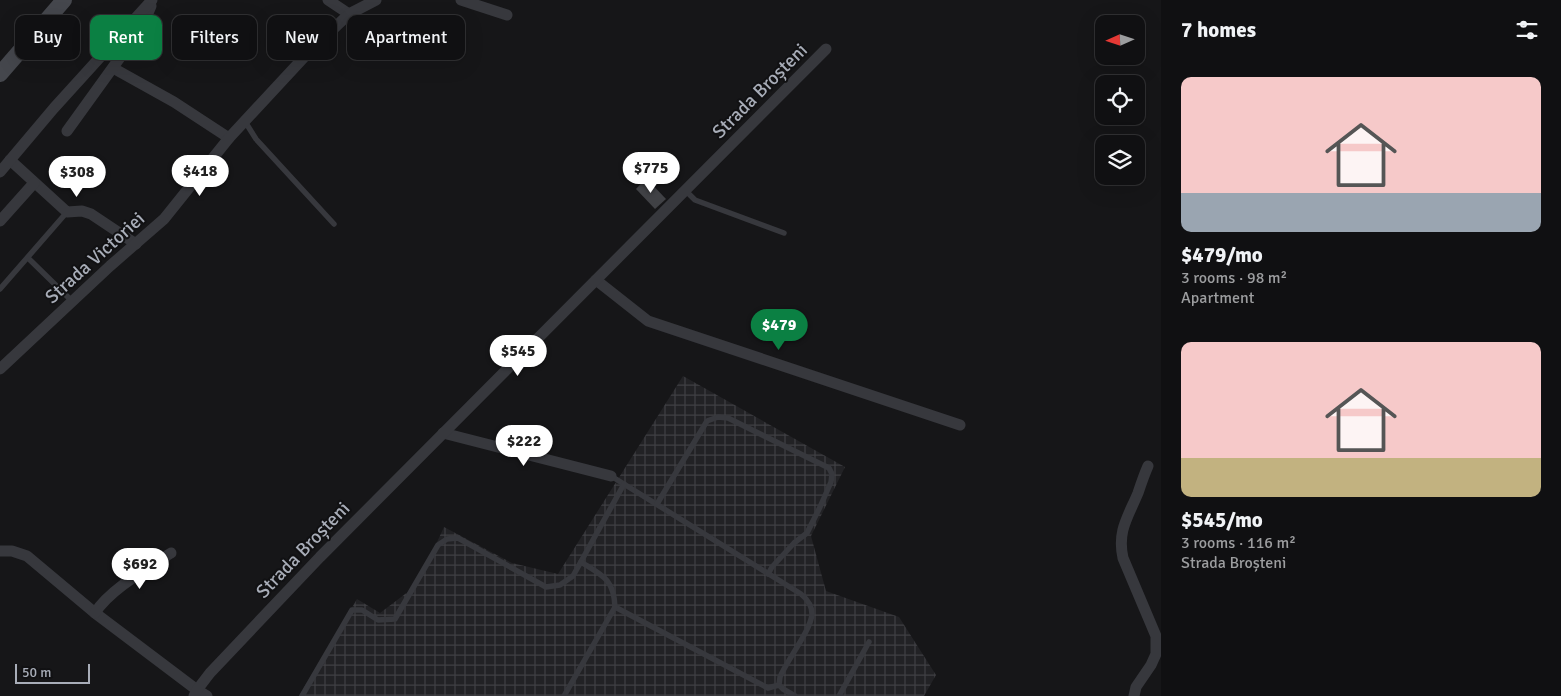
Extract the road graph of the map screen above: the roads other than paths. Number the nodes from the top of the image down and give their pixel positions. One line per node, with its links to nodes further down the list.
1 (64, 0): 10 (main road)
2 (153, 0): 9 (street); 14 (street)
3 (328, 0): 6 (street)
4 (376, 0): 6 (street, Strada Victoriei)
5 (461, 0): 7 (street)
6 (349, 14): 11 (street, Strada Victoriei)
7 (507, 15)
8 (826, 49): 17 (street, Strada Broșteni)
9 (113, 68): 12 (street); 13 (street)
10 (0, 74)
11 (244, 120): 13 (street, Strada Victoriei); 20 (lane)
12 (67, 131)
13 (229, 138): 22 (street, Strada Victoriei)
14 (10, 160): 15 (street); 16 (street)
15 (0, 172)
16 (34, 183): 18 (street); 19 (street)
17 (685, 190): 21 (lane); 24 (street, Strada Broșteni)
18 (67, 212): 22 (street); 23 (lane)
19 (0, 221)
20 (334, 224)
21 (784, 233)
22 (136, 244): 26 (street, Strada Victoriei)
23 (28, 258): 25 (lane); 26 (lane)
24 (596, 280): 28 (street); 29 (street, Strada Broșteni)
25 (0, 289)
26 (72, 301): 27 (street, Strada Victoriei)
27 (0, 369)
28 (960, 425)
29 (443, 433): 31 (street); 42 (street, Strada Broșteni)
30 (1148, 466): 47 (street)
31 (611, 476): 32 (lane)
32 (624, 484): 33 (lane); 36 (lane)
33 (657, 504): 37 (lane); 37 (lane)
34 (0, 551): 39 (street)
35 (171, 553): 39 (street)
36 (581, 562): 38 (lane); 43 (lane)
37 (768, 574): 41 (lane)
38 (615, 607): 41 (lane); 44 (lane)
39 (95, 613): 42 (street)
40 (869, 642): 46 (lane)
41 (779, 685): 45 (lane)
42 (200, 694)
43 (302, 696)
44 (564, 696)
45 (795, 696)
46 (839, 696)
47 (1134, 696)

